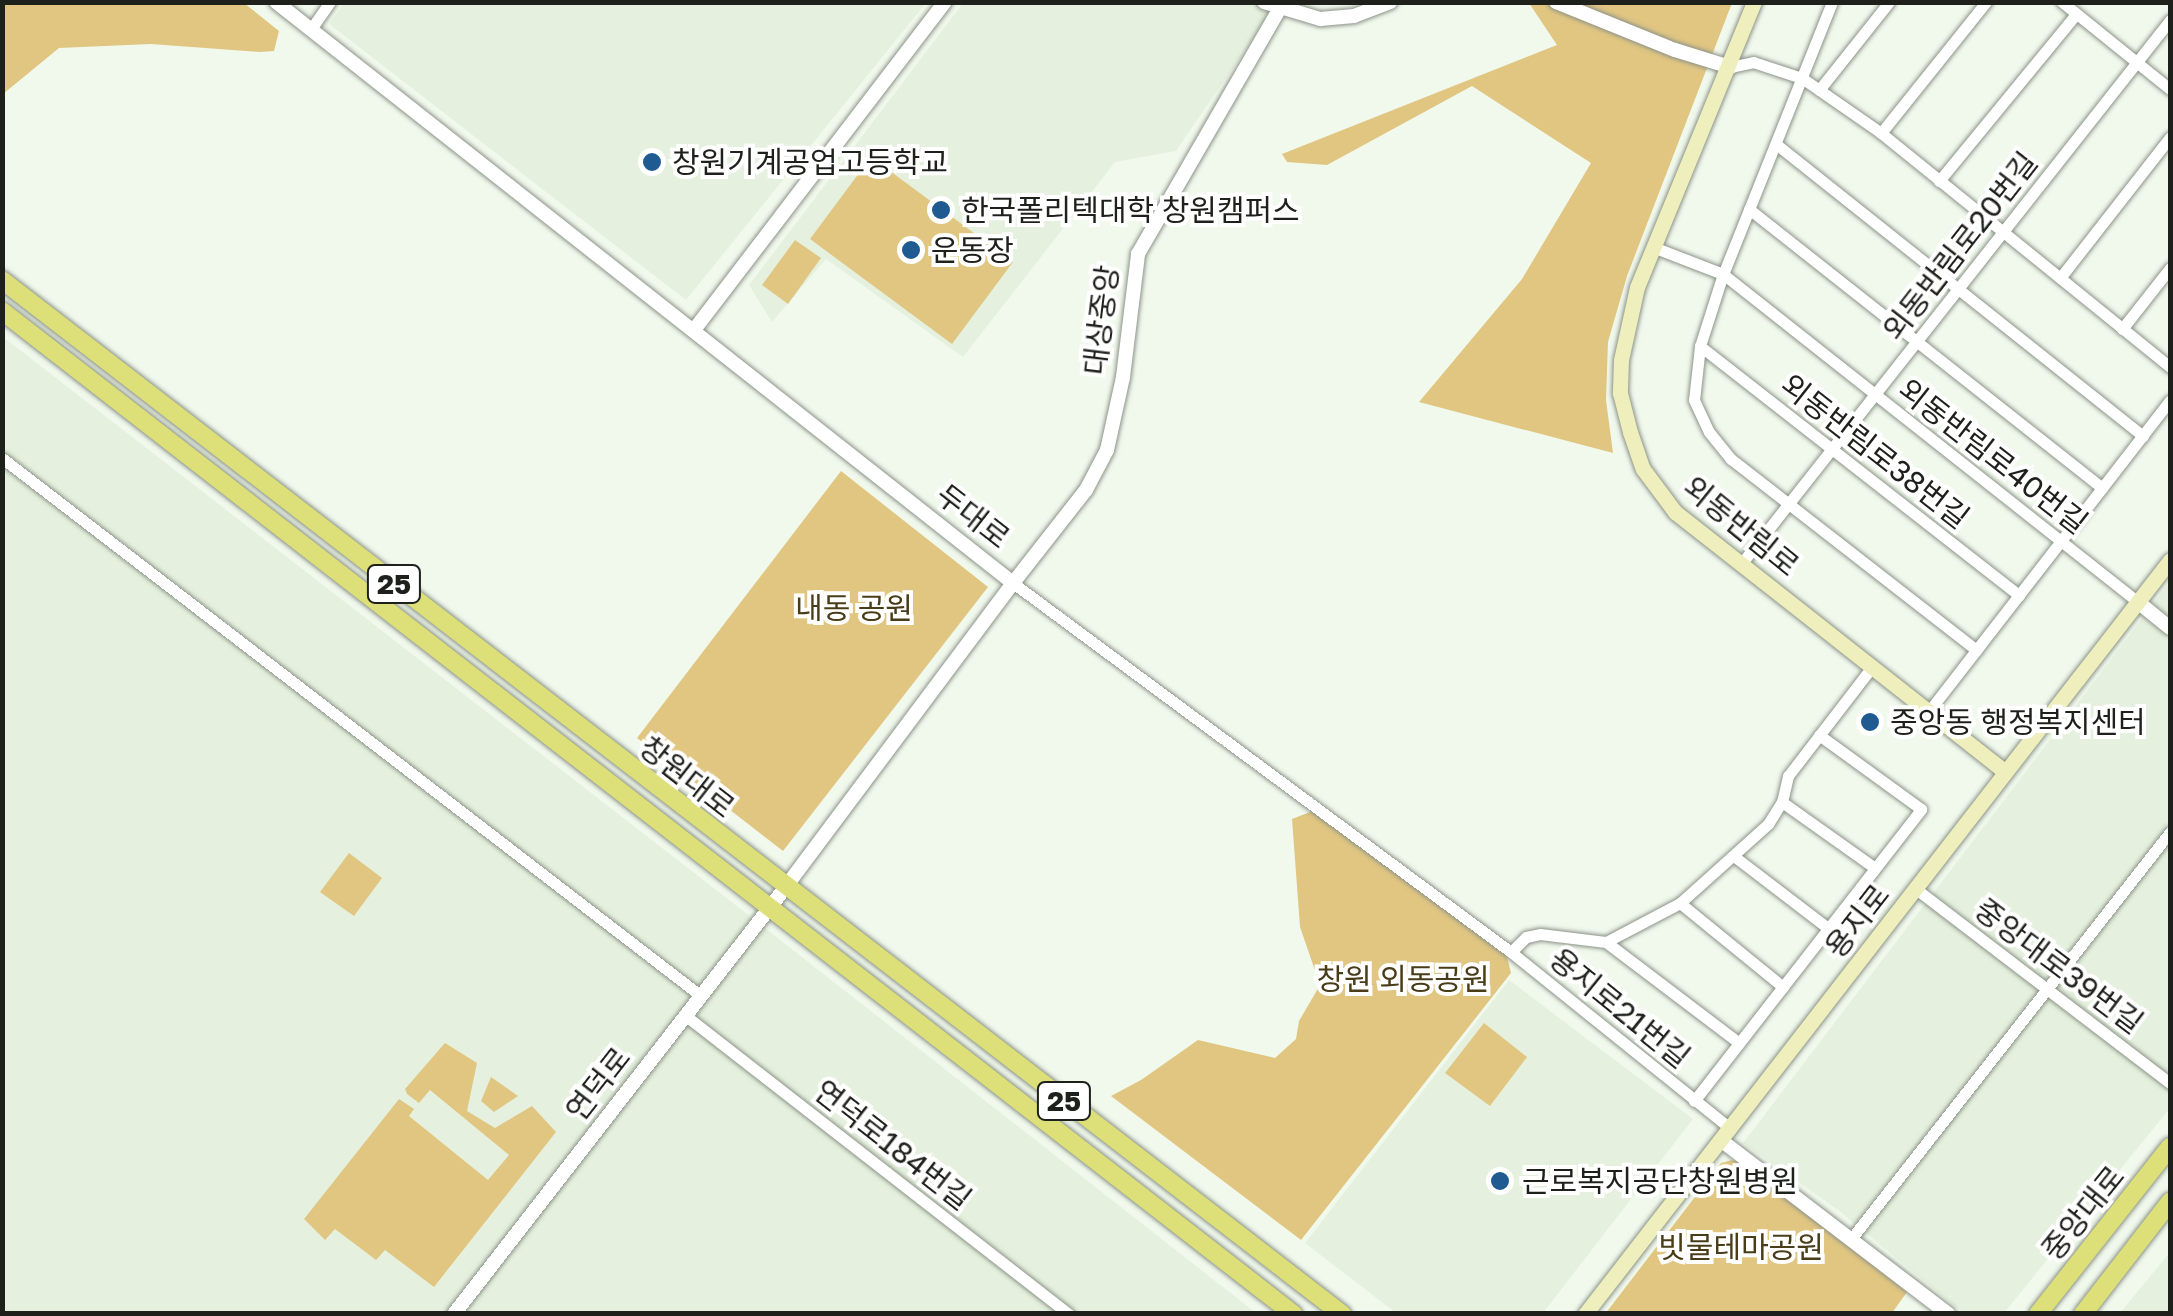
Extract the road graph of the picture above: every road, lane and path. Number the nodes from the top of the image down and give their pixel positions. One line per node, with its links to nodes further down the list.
1 (276, 2): 15 (street, 두대로)
2 (330, 2): 15 (street)
3 (945, 2): 35 (street)
4 (1264, 2): 12 (street)
5 (1390, 2): 12 (street)
6 (1556, 2): 17 (street)
7 (1754, 2): 17 (main road, 외동반림로)
8 (1832, 2): 18 (street)
9 (1889, 2): 20 (street)
10 (1986, 2): 21 (street)
11 (2062, 2): 13 (street)
12 (1279, 10): 49 (street, 대상중앙)
13 (2076, 14): 16 (street); 24 (street)
14 (2170, 20): 16 (street, 외동반림로20번길)
15 (310, 28): 35 (street, 두대로)
16 (2137, 62): 19 (street); 26 (street, 외동반림로20번길)
17 (1730, 66): 18 (street); 27 (main road, 외동반림로)
18 (1802, 78): 20 (street); 23 (street)
19 (2170, 88)
20 (1819, 90): 21 (street)
21 (1880, 133): 24 (street)
22 (2170, 137): 30 (street)
23 (1776, 144): 25 (street); 32 (street)
24 (1939, 180): 26 (street)
25 (1750, 208): 29 (street); 36 (street)
26 (2003, 232): 30 (street); 32 (street, 외동반림로20번길)
27 (1653, 248): 29 (street, 외동반림로40번길); 48 (main road, 외동반림로)
28 (2170, 268): 34 (street)
29 (1723, 274): 37 (street); 39 (street, 외동반림로40번길)
30 (2060, 278): 34 (street)
31 (2, 280): 62 (main road, 창원대로 / 25)
32 (1958, 289): 36 (street, 외동반림로20번길); 41 (street)
33 (2, 311): 65 (main road, 창원대로 / 25)
34 (2122, 328): 38 (street)
35 (694, 330): 49 (street, 두대로)
36 (1917, 341): 39 (street, 외동반림로20번길); 44 (street)
37 (1700, 346): 42 (street, 외동반림로38번길); 45 (street)
38 (2170, 368)
39 (1875, 394): 42 (street, 외동반림로20번길); 46 (street, 외동반림로40번길)
40 (2170, 400): 41 (street)
41 (2143, 436): 44 (street)
42 (1832, 449): 45 (street, 외동반림로20번길); 50 (street, 외동반림로38번길)
43 (2, 458): 71 (street)
44 (2102, 488): 46 (street)
45 (1789, 504): 48 (street, 외동반림로20번길); 53 (street)
46 (2061, 542): 50 (street); 51 (street, 외동반림로40번길)
47 (2170, 560): 51 (main road, 용지로)
48 (1741, 564): 54 (main road, 외동반림로)
49 (1013, 583): 62 (street, 두대로); 68 (street)
50 (2019, 595): 53 (street)
51 (2138, 602): 52 (street); 57 (main road, 용지로)
52 (2170, 628)
53 (1976, 650): 55 (street)
54 (1872, 666): 55 (main road, 외동반림로); 56 (street, 용지로21번길)
55 (1929, 711): 57 (main road, 외동반림로)
56 (1819, 735): 58 (street, 용지로21번길); 61 (street)
57 (2006, 772): 63 (main road, 용지로)
58 (1782, 802): 60 (street, 용지로21번길); 61 (street)
59 (2170, 832): 70 (street)
60 (1734, 858): 64 (street, 용지로21번길); 66 (street)
61 (1874, 868): 66 (street)
62 (785, 888): 65 (street, 연덕로); 83 (main road, 창원대로 / 25)
63 (1916, 889): 70 (street, 중앙대로39번길); 76 (main road, 용지로)
64 (1680, 903): 67 (street, 용지로21번길); 69 (street)
65 (769, 908): 71 (street, 연덕로); 82 (main road, 창원대로 / 25)
66 (1828, 928): 69 (street)
67 (1606, 942): 68 (street, 용지로21번길); 73 (street, 용지로21번길)
68 (1511, 952): 75 (street, 용지로21번길)
69 (1783, 986): 73 (street)
70 (2048, 989): 74 (street, 중앙대로39번길); 79 (street)
71 (701, 996): 72 (street, 연덕로)
72 (686, 1016): 80 (street, 연덕로); 81 (street, 연덕로184번길)
73 (1739, 1043): 75 (street)
74 (2170, 1084)
75 (1694, 1100): 76 (street, 용지로21번길)
76 (1727, 1135): 79 (street); 84 (main road, 용지로)
77 (2170, 1147): 86 (main road, 중앙대로)
78 (2170, 1202): 87 (main road, 중앙대로)
79 (1851, 1239): 85 (street)
80 (454, 1314)
81 (1069, 1314)
82 (1293, 1314)
83 (1342, 1314)
84 (1584, 1314)
85 (1948, 1314)
86 (2038, 1314)
87 (2083, 1314)

